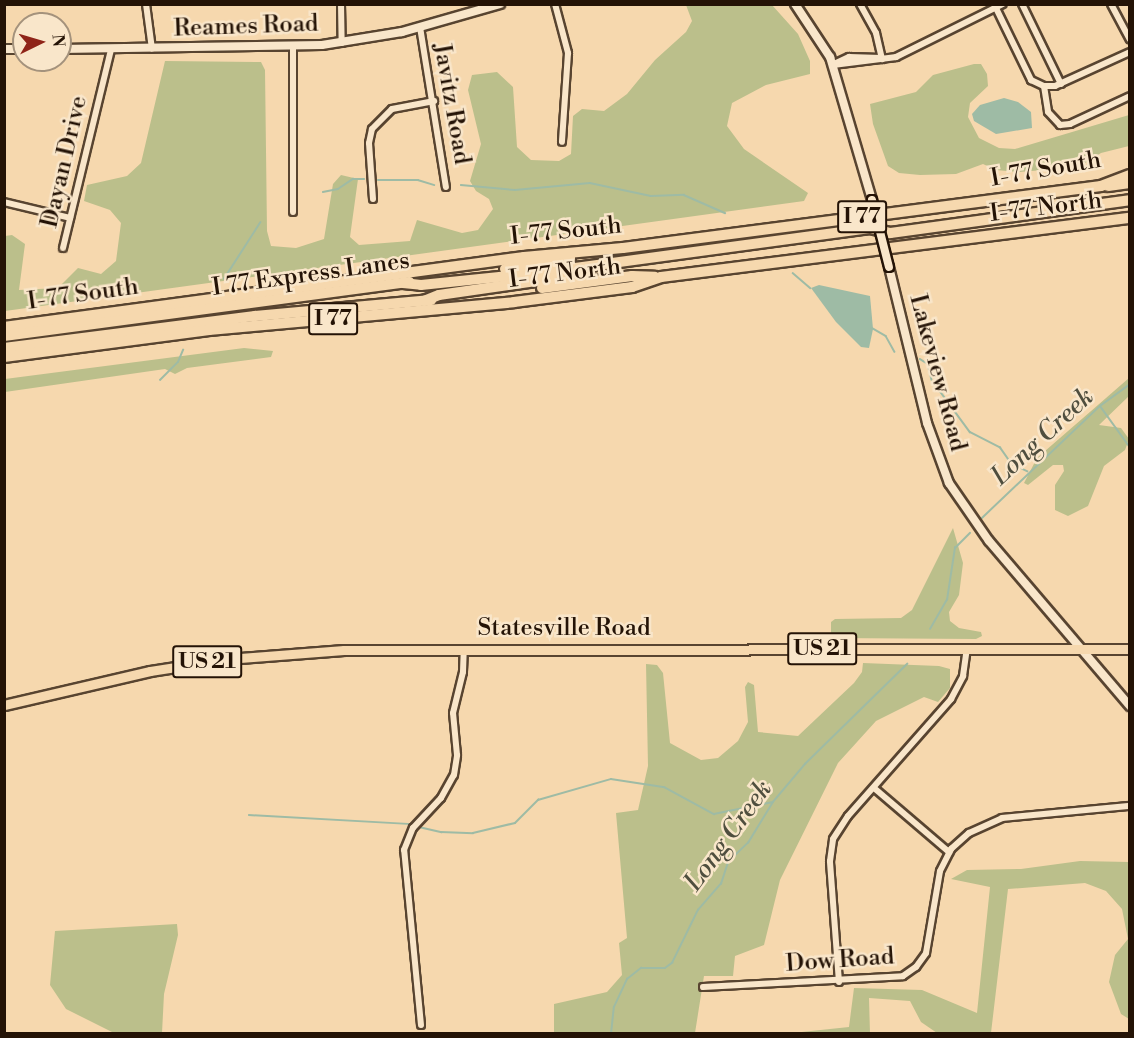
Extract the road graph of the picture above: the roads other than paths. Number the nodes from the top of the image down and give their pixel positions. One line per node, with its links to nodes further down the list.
1 (146, 4): 19 (street)
2 (341, 4): 15 (street)
3 (500, 4): 13 (main road, Reames Road)
4 (555, 4): 27 (street)
5 (795, 4): 22 (main road, Lakeview Road)
6 (860, 4): 21 (street)
7 (1003, 4): 10 (street)
8 (1022, 4): 23 (street)
9 (1111, 4): 12 (street)
10 (995, 6): 21 (street); 24 (street)
11 (1130, 21): 12 (street)
12 (1121, 25): 14 (street)
13 (420, 27): 15 (main road, Reames Road); 26 (street, Javitz Road)
14 (1130, 39)
15 (342, 43): 16 (main road, Reames Road)
16 (293, 48): 19 (main road, Reames Road); 36 (street)
17 (72, 49): 18 (main road, Reames Road)
18 (111, 49): 19 (main road, Reames Road); 38 (street, Dayan Drive)
19 (152, 49)
20 (1130, 52): 23 (street)
21 (882, 59): 22 (street)
22 (833, 65): 41 (main road, Lakeview Road, bridge)
23 (1061, 84): 24 (street)
24 (1044, 87): 25 (street)
25 (1130, 96)
26 (434, 101): 31 (street, Javitz Road); 33 (street)
27 (562, 142)
28 (1130, 175): 30 (highway, I-77 South / I 77)
29 (1130, 183): 30 (highway, I 77)
30 (1101, 186): 44 (highway, I-77 South / I 77)
31 (446, 187)
32 (1130, 193): 40 (highway)
33 (373, 199)
34 (1130, 200): 40 (highway)
35 (4, 202): 38 (street)
36 (293, 212)
37 (1130, 212): 39 (highway, I 77)
38 (70, 218): 43 (street, Dayan Drive)
39 (1124, 219): 45 (highway, I-77 North / I 77)
40 (905, 227): 41 (highway)
41 (880, 230): 42 (highway); 54 (main road, Lakeview Road, bridge)
42 (855, 233): 46 (highway); 47 (highway)
43 (63, 248)
44 (623, 248): 46 (highway, I 77 Express Lanes / I 77); 48 (highway, I-77 South / I 77)
45 (661, 277): 47 (highway, I 77 Express Lanes / I 77); 51 (highway, I-77 North / I 77)
46 (403, 283): 49 (highway, I 77 Express Lanes / I 77)
47 (424, 301): 50 (highway, I 77 Express Lanes / I 77)
48 (4, 327)
49 (4, 336)
50 (4, 348)
51 (4, 357)
52 (464, 648): 53 (main road, Statesville Road / US 21); 56 (main road, Statesville Road / US 21); 63 (street)
53 (967, 649): 54 (main road, Statesville Road / US 21); 58 (street)
54 (1080, 649): 55 (main road, Statesville Road / US 21); 57 (main road, Lakeview Road)
55 (1130, 649)
56 (4, 705)
57 (1130, 706)
58 (874, 788): 60 (street); 61 (street)
59 (1130, 806): 60 (street, Dow Road)
60 (949, 852): 61 (street, Dow Road)
61 (839, 982): 62 (street, Dow Road)
62 (703, 987)
63 (421, 1025)

